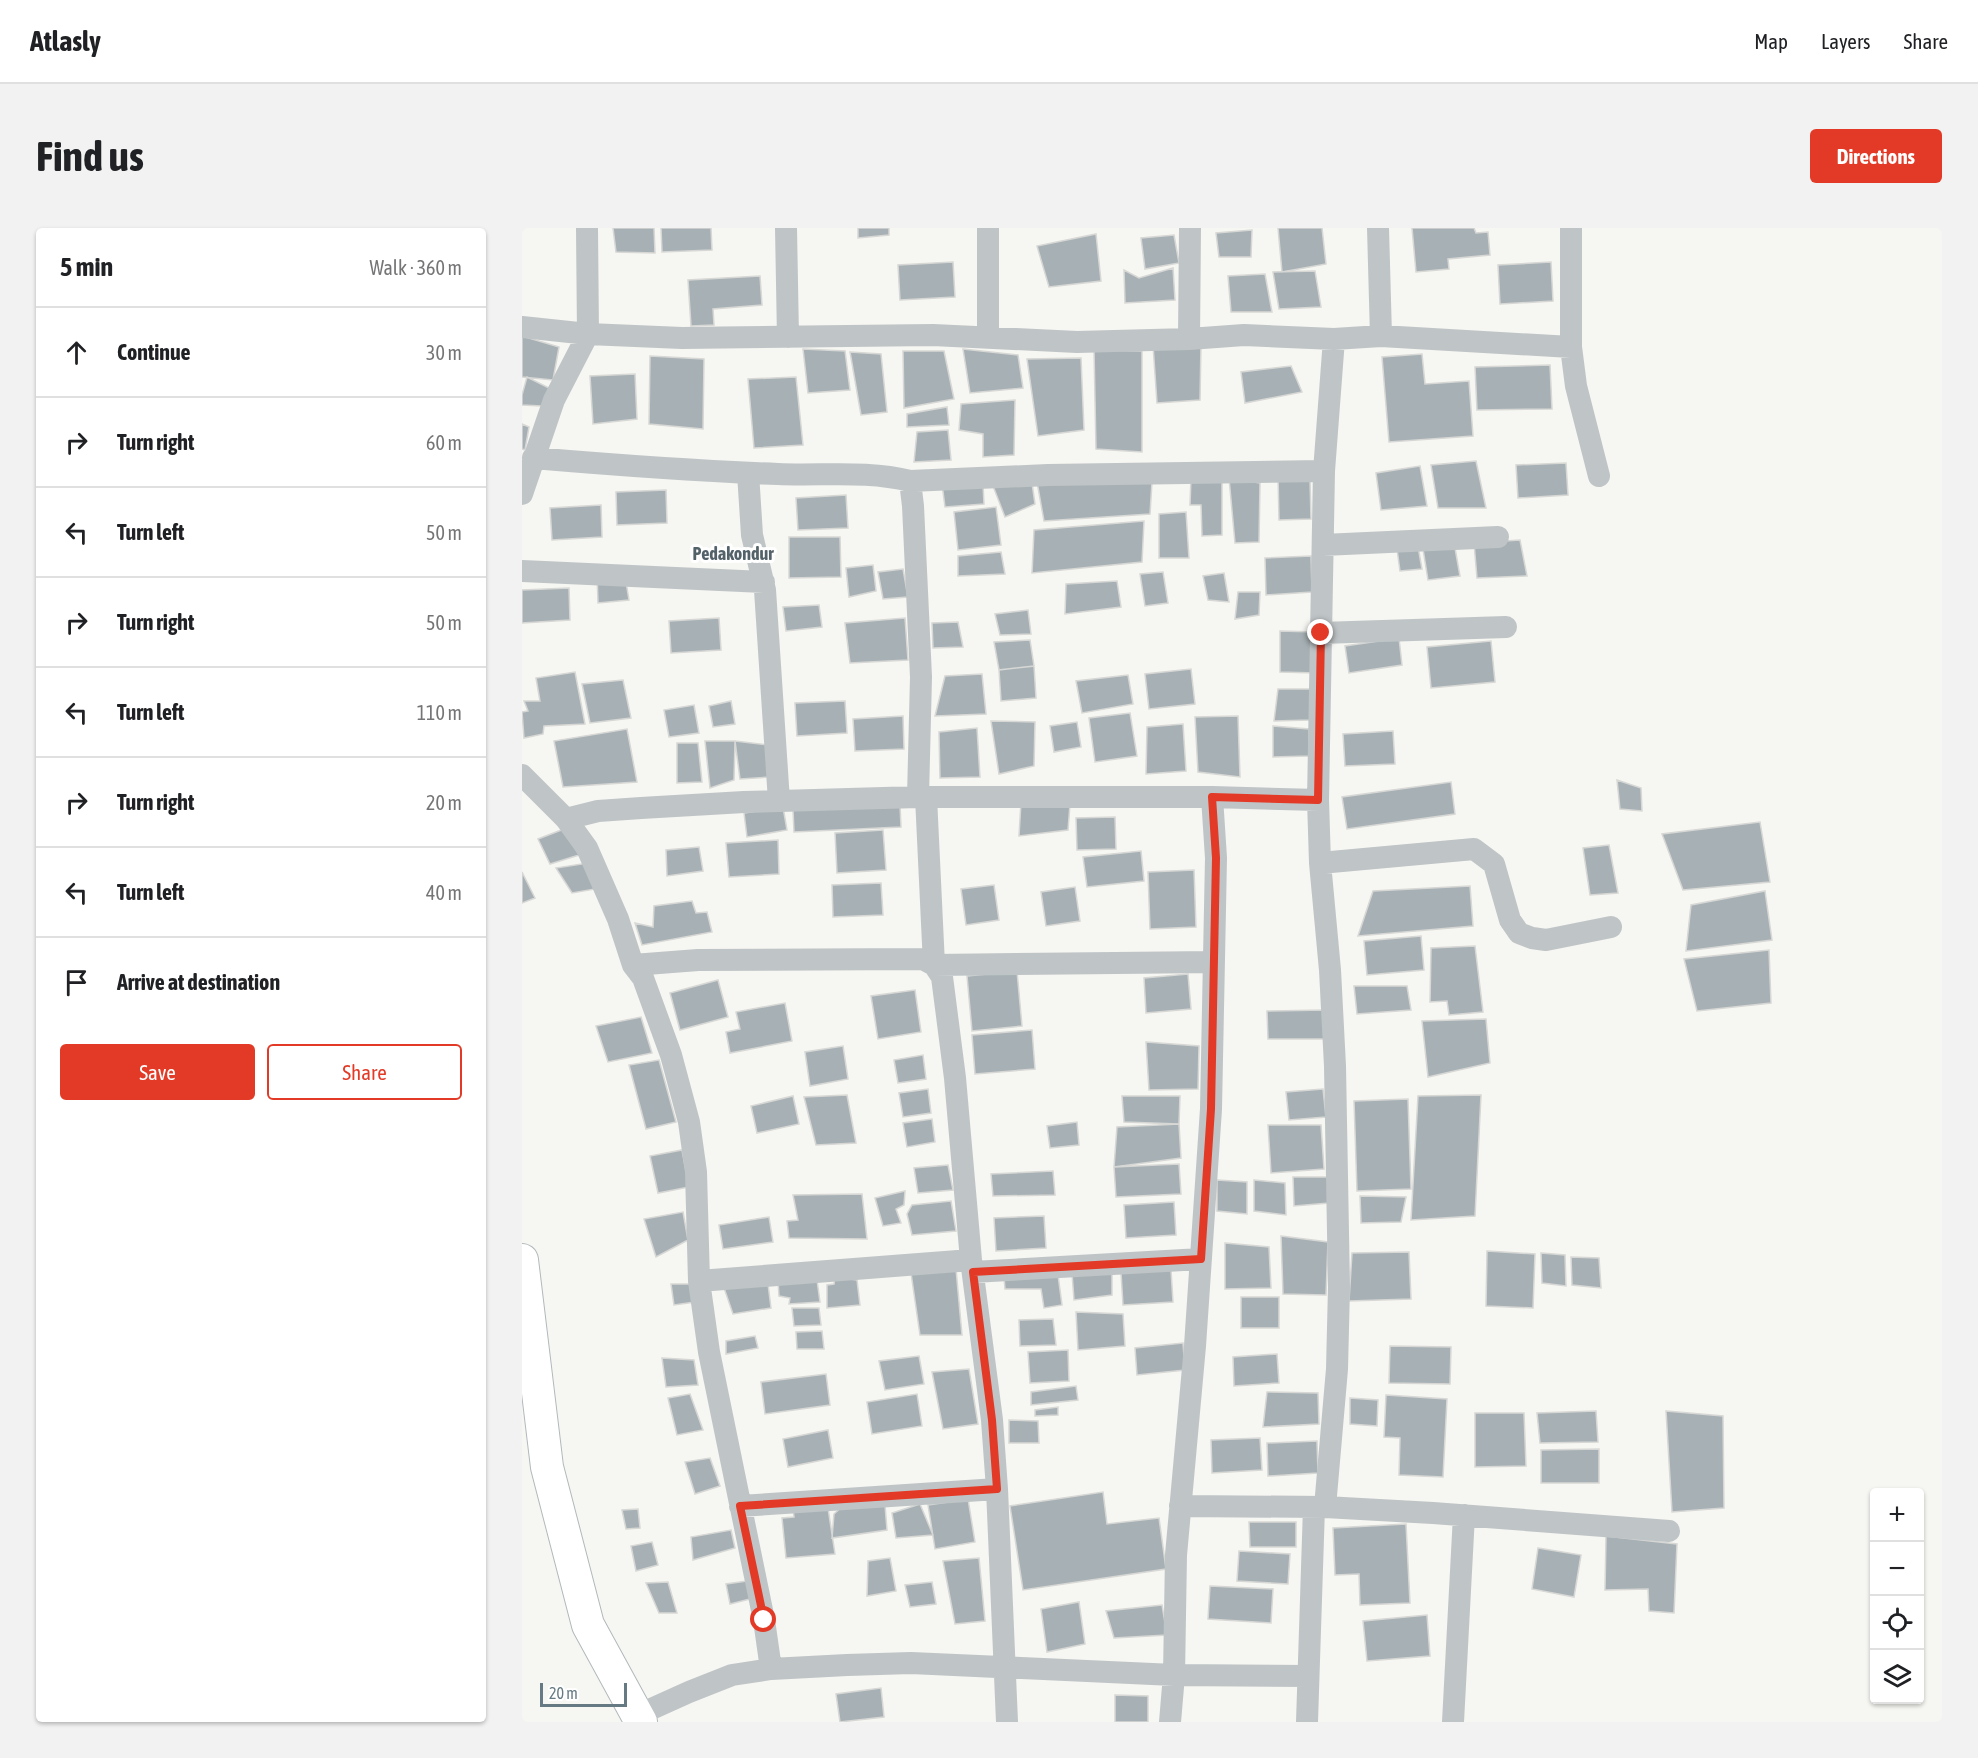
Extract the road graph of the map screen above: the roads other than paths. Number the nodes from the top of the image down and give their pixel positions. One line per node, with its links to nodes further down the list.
1 (587, 228): 8 (street)
2 (786, 228): 11 (street)
3 (988, 228): 9 (street)
4 (1190, 228): 12 (street)
5 (1378, 228): 10 (street)
6 (1571, 228): 14 (street)
7 (522, 327): 8 (street)
8 (588, 334): 11 (street); 15 (street)
9 (988, 336): 11 (street); 12 (street)
10 (1381, 336): 13 (street); 14 (street)
11 (788, 337)
12 (1189, 339): 13 (street)
13 (1334, 339): 16 (street)
14 (1571, 347): 18 (street)
15 (533, 458): 17 (street); 20 (street)
16 (1324, 471): 19 (street); 22 (street)
17 (748, 473): 19 (street); 24 (street)
18 (1599, 476)
19 (910, 481): 28 (street)
20 (522, 494)
21 (1498, 537): 22 (street)
22 (1323, 545): 26 (street)
23 (522, 571): 24 (street)
24 (764, 582): 31 (street)
25 (1506, 627): 26 (street)
26 (1321, 633): 30 (street)
27 (522, 775): 32 (street)
28 (922, 797): 29 (street); 31 (street); 37 (street)
29 (1212, 797): 30 (street); 35 (street)
30 (1318, 800): 33 (street)
31 (779, 801): 32 (street)
32 (566, 819): 36 (street)
33 (1320, 863): 34 (street); 45 (street)
34 (1611, 927)
35 (1214, 962): 37 (street); 38 (street)
36 (633, 965): 37 (street); 41 (street)
37 (934, 965): 40 (street)
38 (1201, 1259): 40 (street); 44 (street)
39 (522, 1260): 52 (street)
40 (972, 1266): 41 (street); 42 (street)
41 (699, 1281): 43 (street)
42 (997, 1489): 43 (street); 49 (street)
43 (740, 1506): 48 (street)
44 (1180, 1506): 45 (street); 50 (street)
45 (1319, 1507): 46 (street); 51 (street)
46 (1464, 1515): 47 (street); 56 (street)
47 (1669, 1531)
48 (771, 1669): 49 (street); 52 (street)
49 (1006, 1669): 50 (street); 53 (street)
50 (1174, 1675): 51 (street); 54 (street)
51 (1308, 1676): 55 (street)
52 (639, 1719)
53 (1007, 1722)
54 (1170, 1722)
55 (1307, 1722)
56 (1453, 1722)

